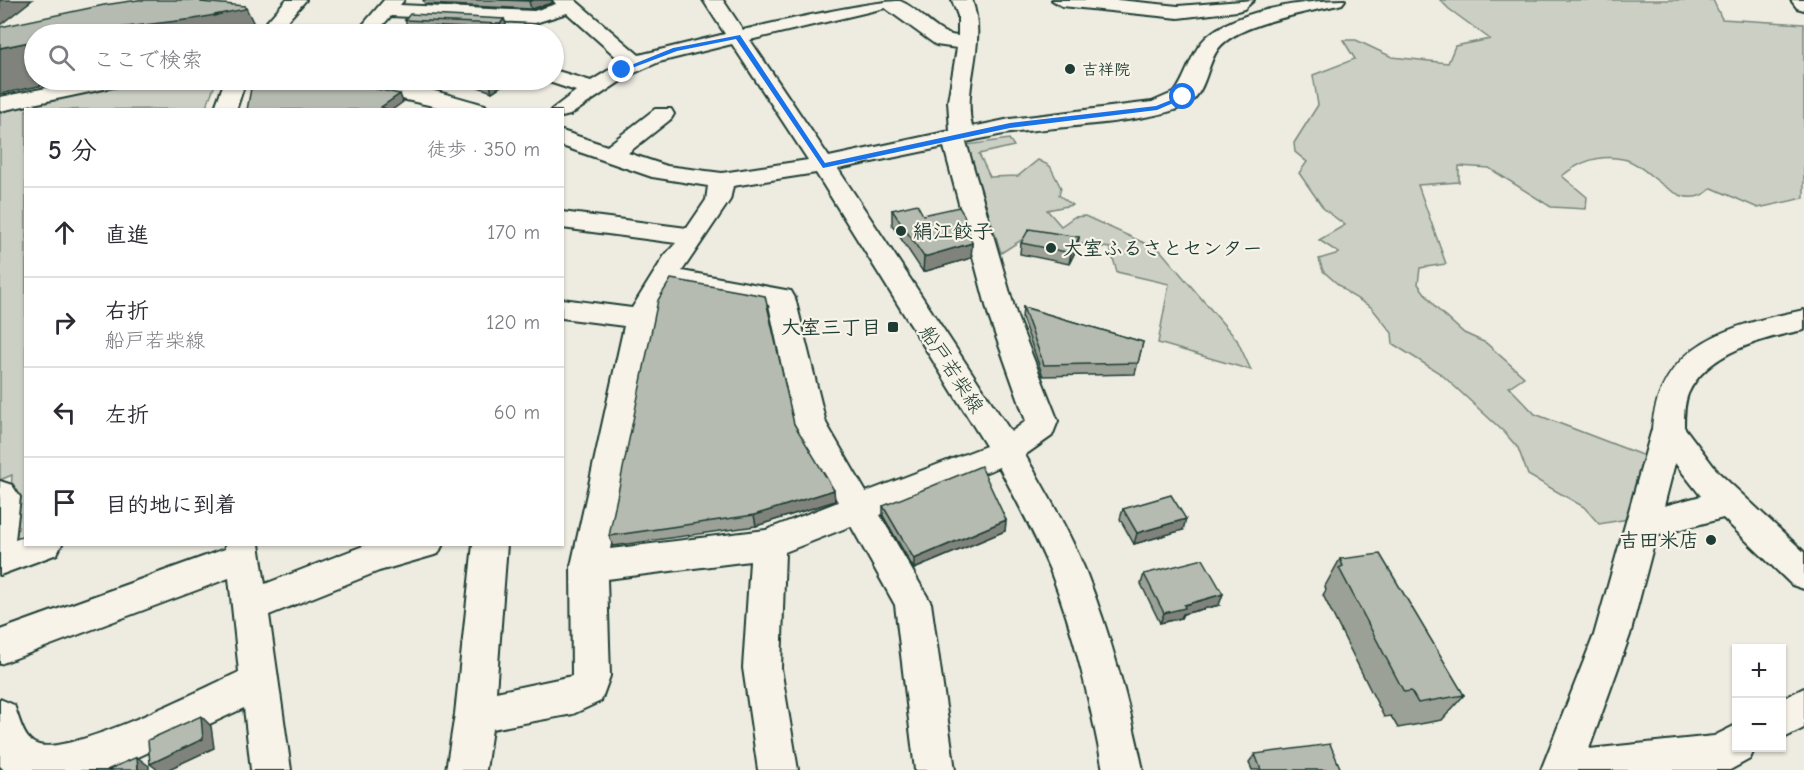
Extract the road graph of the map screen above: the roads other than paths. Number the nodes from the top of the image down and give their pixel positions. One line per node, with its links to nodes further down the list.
1 (296, 0): 12 (street)
2 (712, 0): 14 (street, 船戸若柴線)
3 (962, 0): 15 (street)
4 (1062, 0): 8 (street)
5 (1244, 0): 11 (street)
6 (1335, 0): 29 (street)
7 (889, 1): 14 (street); 15 (street)
8 (1089, 1): 11 (street)
9 (567, 3): 10 (street); 16 (street)
10 (390, 5): 13 (street)
11 (1167, 5)
12 (275, 24)
13 (374, 24)
14 (737, 36): 16 (street); 32 (street, 船戸若柴線)
15 (967, 42): 29 (street)
16 (636, 63): 18 (street)
17 (564, 79): 18 (street)
18 (592, 89): 27 (street)
19 (69, 90): 23 (street)
20 (232, 90): 24 (street)
21 (398, 90): 22 (street)
22 (424, 95): 25 (street); 26 (street)
23 (0, 104)
24 (226, 108)
25 (406, 108)
26 (470, 108)
27 (564, 109)
28 (663, 114): 31 (street)
29 (957, 136): 32 (street); 41 (street)
30 (564, 139): 31 (street)
31 (610, 155): 33 (street)
32 (823, 165): 33 (street); 41 (street, 船戸若柴線)
33 (722, 180): 35 (street)
34 (564, 220): 35 (street)
35 (693, 237): 36 (street)
36 (665, 277): 38 (street); 44 (street)
37 (564, 308): 38 (street)
38 (640, 319): 53 (street)
39 (1804, 320): 40 (street)
40 (1668, 429): 43 (street); 45 (street)
41 (1006, 451): 44 (street); 67 (street, 船戸若柴線)
42 (0, 494): 46 (street)
43 (1727, 503): 45 (street); 54 (street)
44 (859, 508): 47 (street); 66 (street)
45 (1643, 526): 68 (street)
46 (0, 535)
47 (768, 544): 53 (street); 65 (street)
48 (39, 546): 52 (street)
49 (418, 546): 55 (street)
50 (490, 546): 59 (street)
51 (243, 551): 55 (street); 56 (street)
52 (0, 560)
53 (589, 566): 59 (street)
54 (1804, 574)
55 (249, 607): 57 (street)
56 (0, 647)
57 (260, 682): 60 (street); 63 (street)
58 (1804, 707): 61 (street)
59 (475, 714): 64 (street)
60 (0, 718)
61 (1786, 718)
62 (1729, 756): 69 (street)
63 (270, 770)
64 (466, 770)
65 (778, 770)
66 (934, 770)
67 (1123, 770)
68 (1561, 770)
69 (1578, 770)

